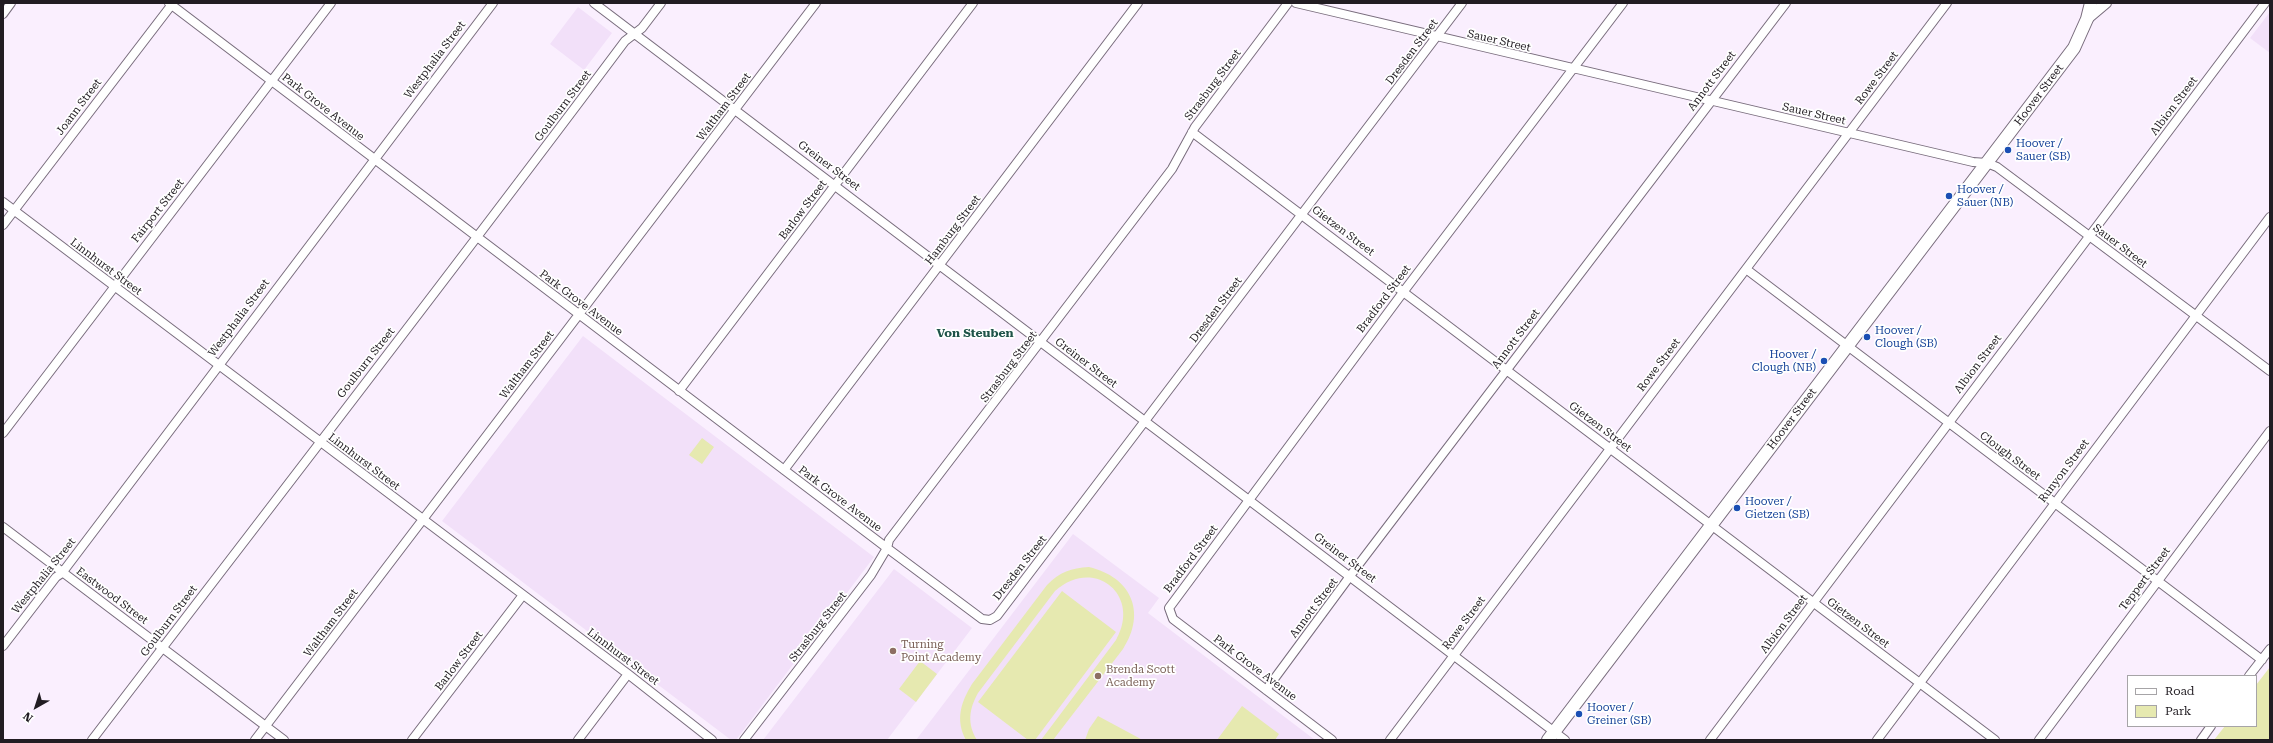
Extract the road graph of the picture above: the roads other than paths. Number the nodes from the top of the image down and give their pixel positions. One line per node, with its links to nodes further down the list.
1 (11, 3): 19 (street)
2 (331, 3): 24 (street, Fairport Street)
3 (493, 3): 29 (street, Westphalia Street)
4 (594, 3): 21 (street, Greiner Street)
5 (661, 3): 21 (street, Goulburn Street)
6 (816, 3): 26 (street, Waltham Street)
7 (973, 3): 31 (street, Barlow Street)
8 (1138, 3): 39 (street, Hamburg Street)
9 (1288, 3): 27 (street, Strasburg Street)
10 (1296, 3): 22 (street, Sauer Street)
11 (1462, 3): 22 (street, Dresden Street)
12 (1623, 3): 23 (street, Bradford Street)
13 (1786, 3): 25 (street, Annott Street)
14 (1947, 3): 28 (street, Rowe Street)
15 (2091, 3): 20 (main road)
16 (2106, 3): 20 (street, Hoover Street)
17 (2266, 3): 37 (street, Albion Street)
18 (171, 4): 24 (street, Park Grove Avenue); 33 (street, Joann Street)
19 (3, 14)
20 (2088, 19): 30 (main road, Hoover Street)
21 (636, 34): 26 (street, Greiner Street); 38 (street, Goulburn Street)
22 (1436, 38): 23 (street, Sauer Street); 34 (street, Dresden Street)
23 (1572, 69): 25 (street, Sauer Street); 42 (street, Bradford Street)
24 (272, 81): 29 (street, Park Grove Avenue); 41 (street, Fairport Street)
25 (1711, 101): 28 (street, Sauer Street); 48 (street, Annott Street)
26 (736, 109): 31 (street, Greiner Street); 43 (street, Waltham Street)
27 (1192, 132): 34 (street, Gietzen Street); 45 (street, Strasburg Street)
28 (1849, 133): 30 (street, Sauer Street); 40 (street, Rowe Street)
29 (373, 160): 38 (street, Park Grove Avenue); 47 (street, Westphalia Street)
30 (1987, 163): 37 (street, Sauer Street); 46 (main road, Hoover Street)
31 (836, 185): 39 (street, Greiner Street); 50 (street, Barlow Street)
32 (3, 202): 33 (street, Linnhurst Street)
33 (14, 211): 36 (street, Joann Street); 41 (street, Linnhurst Street)
34 (1303, 214): 42 (street, Gietzen Street); 51 (street, Dresden Street)
35 (2270, 217): 44 (street, Runyon Street)
36 (3, 225)
37 (2088, 236): 44 (street, Sauer Street); 52 (street, Albion Street)
38 (477, 239): 43 (street, Park Grove Avenue); 55 (street, Goulburn Street)
39 (940, 265): 45 (street, Greiner Street); 57 (street, Hamburg Street)
40 (1746, 269): 46 (street, Clough Street); 56 (street, Rowe Street)
41 (114, 287): 47 (street, Linnhurst Street); 54 (street, Fairport Street)
42 (1404, 291): 48 (street, Gietzen Street); 58 (street, Bradford Street)
43 (579, 315): 50 (street, Park Grove Avenue); 60 (street, Waltham Street)
44 (2195, 315): 49 (street, Sauer Street); 59 (street, Runyon Street)
45 (1041, 343): 51 (street, Greiner Street); 63 (street, Strasburg Street)
46 (1847, 347): 52 (street, Clough Street); 61 (main road, Hoover Street)
47 (217, 366): 55 (street, Linnhurst Street); 64 (street, Westphalia Street)
48 (1507, 370): 56 (street, Gietzen Street); 65 (street, Annott Street)
49 (2270, 370)
50 (679, 391): 57 (street, Park Grove Avenue)
51 (1146, 421): 58 (street, Greiner Street); 70 (street, Dresden Street)
52 (1948, 423): 59 (street, Clough Street); 68 (street, Albion Street)
53 (2270, 431): 66 (street, Teppert Street)
54 (3, 433)
55 (319, 442): 60 (street, Linnhurst Street); 72 (street, Goulburn Street)
56 (1610, 448): 61 (street, Gietzen Street); 74 (street, Rowe Street)
57 (784, 470): 63 (street, Park Grove Avenue)
58 (1249, 500): 65 (street, Greiner Street); 69 (street, Bradford Street)
59 (2054, 504): 66 (street, Clough Street); 78 (street, Runyon Street)
60 (423, 520): 67 (street, Linnhurst Street); 80 (street, Waltham Street)
61 (1711, 525): 68 (street, Gietzen Street); 82 (main road, Hoover Street)
62 (3, 527): 64 (street, Eastwood Street)
63 (887, 548): 70 (street, Park Grove Avenue); 89 (street, Strasburg Street)
64 (62, 573): 71 (street, Westphalia Street); 72 (street, Eastwood Street)
65 (1350, 577): 74 (street, Greiner Street); 79 (street, Annott Street)
66 (2157, 581): 75 (street, Clough Street); 96 (street, Teppert Street)
67 (523, 595): 76 (street, Linnhurst Street); 86 (street, Barlow Street)
68 (1814, 603): 78 (street, Gietzen Street); 93 (street, Albion Street)
69 (1168, 611): 79 (street, Park Grove Avenue)
70 (982, 618)
71 (3, 646)
72 (162, 648): 80 (street, Eastwood Street); 83 (street, Goulburn Street)
73 (2270, 649): 75 (street)
74 (1454, 655): 82 (street, Greiner Street); 91 (street, Rowe Street)
75 (2262, 660): 77 (street)
76 (628, 674): 87 (street); 88 (street, Linnhurst Street)
77 (2250, 675)
78 (1920, 684): 94 (street, Runyon Street); 95 (street, Gietzen Street)
79 (1266, 690): 90 (street, Park Grove Avenue)
80 (266, 726): 84 (street, Waltham Street); 85 (street, Eastwood Street)
81 (2211, 727): 97 (street)
82 (1551, 736): 92 (street, Greiner Street)
83 (92, 740)
84 (255, 740)
85 (284, 740)
86 (412, 740)
87 (578, 740)
88 (712, 740)
89 (744, 740)
90 (1332, 740)
91 (1390, 740)
92 (1565, 740)
93 (1710, 740)
94 (1877, 740)
95 (1995, 740)
96 (2039, 740)
97 (2201, 740)

